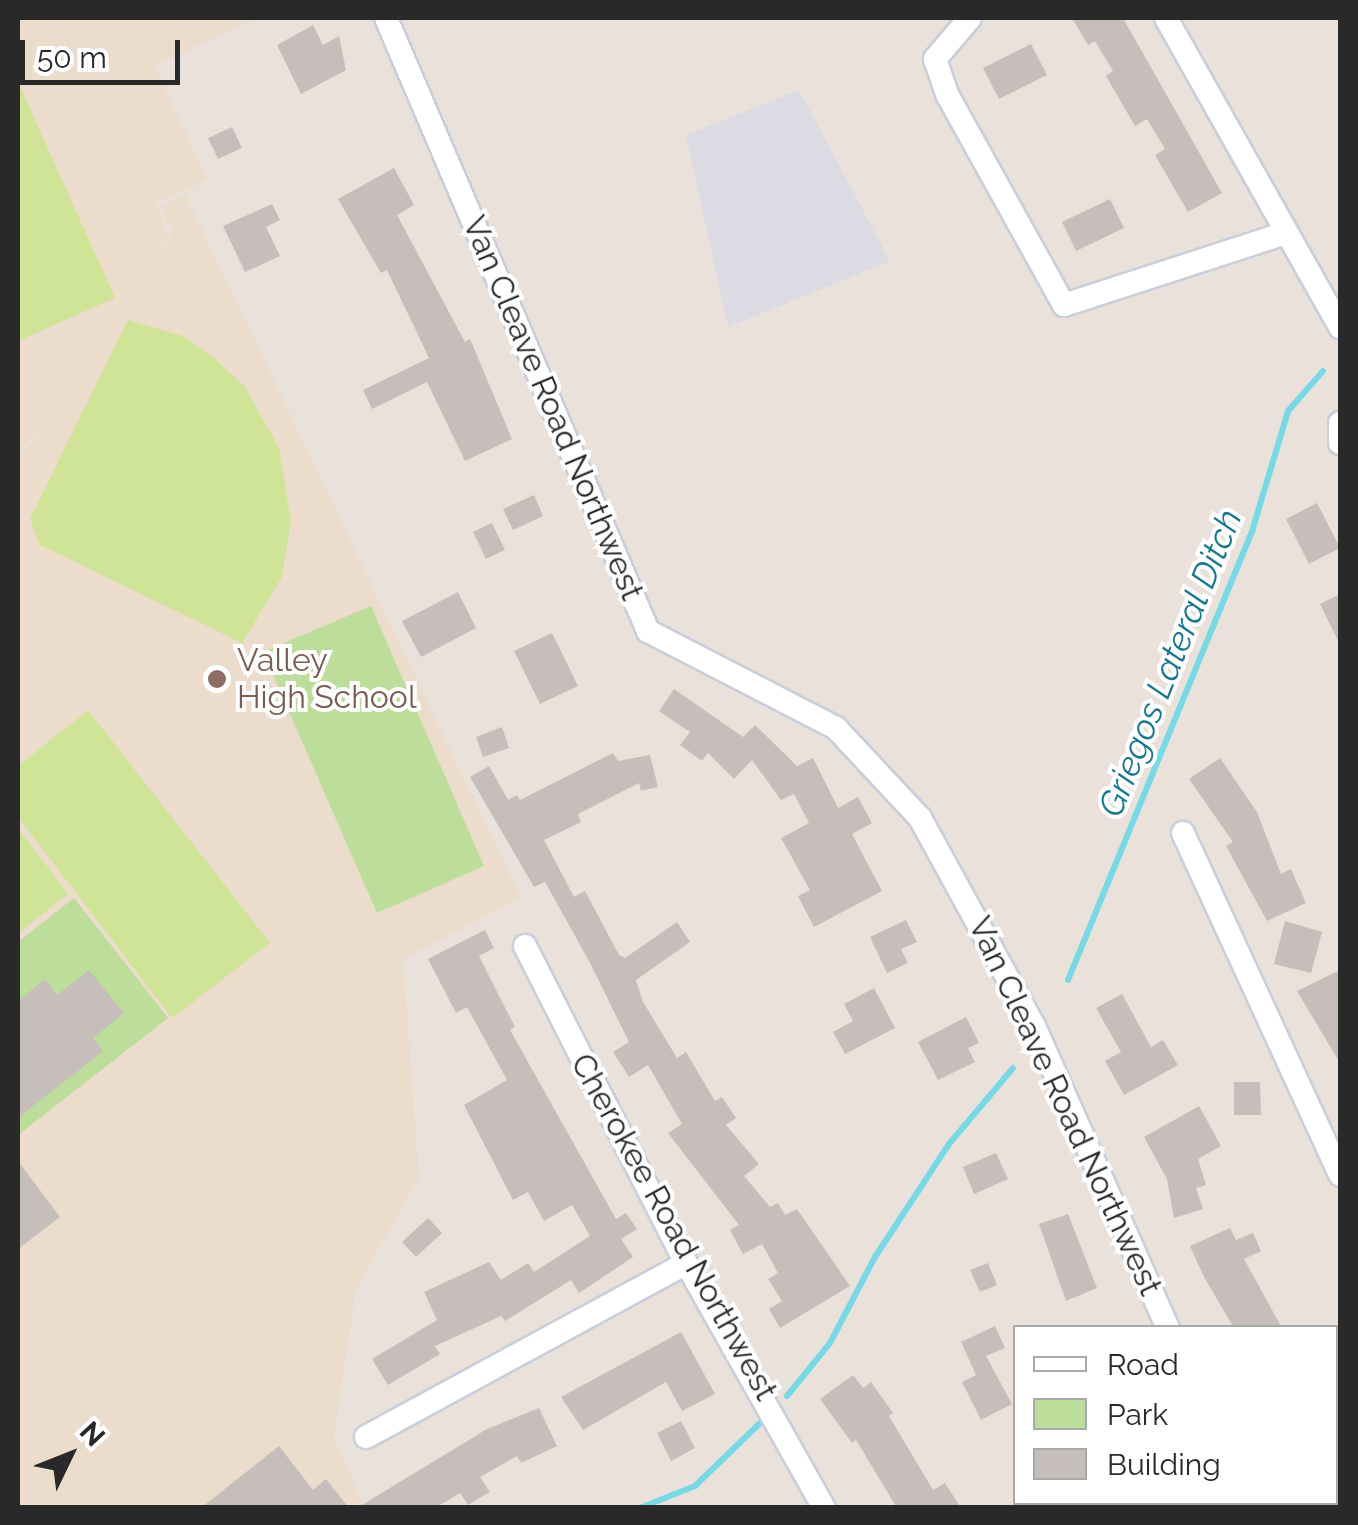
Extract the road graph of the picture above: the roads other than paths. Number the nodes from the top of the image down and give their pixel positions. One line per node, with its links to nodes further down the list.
1 (386, 18): 12 (street, Van Cleave Road Northwest)
2 (970, 18): 4 (street)
3 (1166, 18): 4 (street)
4 (1283, 234): 5 (street)
5 (1340, 327)
6 (1340, 423): 7 (street)
7 (1340, 443)
8 (1183, 833): 10 (street)
9 (525, 946): 11 (street, Cherokee Road Northwest)
10 (1340, 1174)
11 (686, 1262): 13 (street); 14 (street, Cherokee Road Northwest)
12 (1167, 1325)
13 (366, 1437)
14 (824, 1508)

